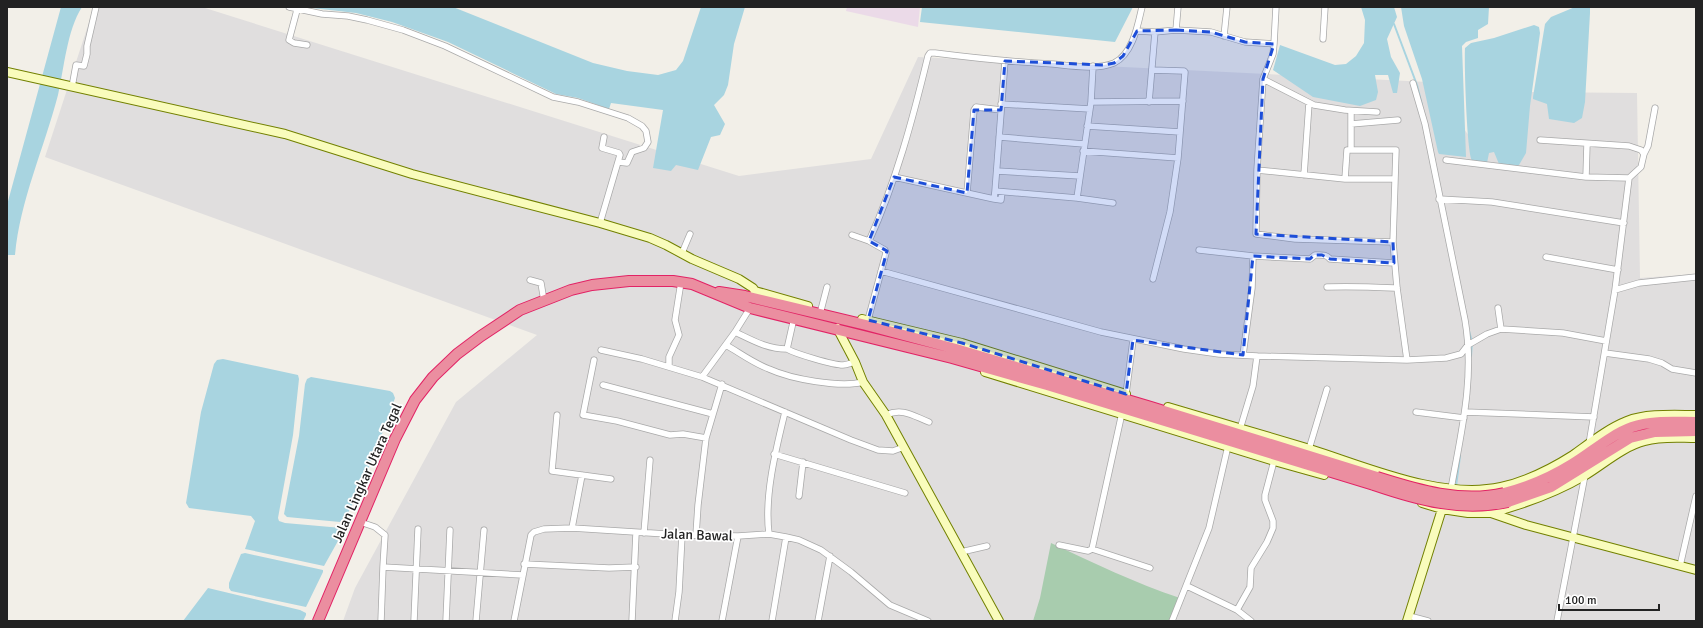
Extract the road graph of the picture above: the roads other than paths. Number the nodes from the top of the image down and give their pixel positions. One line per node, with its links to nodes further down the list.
1 (96, 7): 22 (street)
2 (289, 7): 8 (street)
3 (1142, 7): 10 (street)
4 (1178, 7): 9 (street)
5 (1227, 7): 12 (street)
6 (1276, 7): 14 (street)
7 (1325, 7): 13 (street)
8 (297, 10): 15 (street); 48 (street)
9 (1176, 30): 11 (street); 12 (street)
10 (1137, 31): 11 (street); 17 (street)
11 (1156, 32): 18 (street)
12 (1224, 36): 14 (street)
13 (1323, 39)
14 (1274, 44): 20 (street)
15 (307, 45)
16 (1005, 61): 17 (street); 27 (street); 53 (street)
17 (1093, 66): 24 (street)
18 (1152, 70): 23 (street); 25 (street)
19 (7, 72): 22 (street)
20 (1263, 79): 26 (street); 49 (street)
21 (1412, 83): 63 (street)
22 (68, 86): 65 (street)
23 (1183, 101): 25 (street); 37 (street)
24 (1091, 102): 25 (street); 29 (street)
25 (1149, 102)
26 (1309, 103): 30 (street); 51 (street)
27 (1001, 107): 29 (street); 39 (street); 60 (street)
28 (1655, 108): 45 (street)
29 (1090, 109): 36 (street)
30 (1351, 111): 31 (street); 35 (street)
31 (1370, 112): 32 (street); 34 (street)
32 (1377, 112)
33 (1398, 120): 34 (street)
34 (1372, 122): 35 (street)
35 (1351, 124): 43 (street)
36 (1087, 126): 37 (street); 41 (street)
37 (1180, 132): 46 (street)
38 (604, 137): 48 (street)
39 (999, 137): 41 (street); 50 (street)
40 (1540, 140): 42 (street)
41 (1084, 144): 44 (street)
42 (1587, 144): 45 (street); 54 (street)
43 (1351, 150): 56 (street); 57 (street)
44 (1083, 151): 46 (street); 52 (street)
45 (1644, 154): 55 (street)
46 (1178, 158): 80 (street)
47 (1446, 160): 54 (street)
48 (618, 162): 65 (street)
49 (1257, 170): 51 (street); 70 (street)
50 (997, 171): 52 (street); 58 (street)
51 (1304, 175): 56 (street)
52 (1080, 176): 61 (street)
53 (894, 177): 60 (street); 69 (street)
54 (1586, 177): 55 (street)
55 (1629, 178): 66 (street)
56 (1345, 179): 57 (street)
57 (1395, 179): 70 (street)
58 (995, 191): 59 (street); 62 (street)
59 (1002, 192): 61 (street); 62 (street)
60 (967, 193): 62 (street)
61 (1077, 198): 64 (street)
62 (994, 199)
63 (1442, 199): 66 (street); 97 (street)
64 (1113, 203)
65 (600, 223): 72 (street)
66 (1624, 223): 76 (street)
67 (690, 234): 72 (street)
68 (852, 235): 69 (street)
69 (869, 241): 77 (street)
70 (1393, 242): 75 (street)
71 (1199, 250): 73 (street)
72 (682, 253): 86 (street)
73 (1253, 256): 75 (street); 102 (street)
74 (1546, 257): 76 (street)
75 (1394, 262): 84 (street)
76 (1618, 270): 85 (street)
77 (882, 271): 91 (street); 95 (street)
78 (1696, 277): 85 (street)
79 (530, 280): 87 (street)
80 (1153, 280)
81 (681, 282): 86 (highway, Jalan Lingkar Utara Tegal); 87 (highway, Jalan Lingkar Utara Tegal); 107 (street)
82 (1327, 286): 84 (street)
83 (827, 287): 89 (street)
84 (1397, 288): 105 (street)
85 (1616, 290): 96 (street)
86 (753, 299): 89 (street); 90 (highway); 94 (street); 141 (highway)
87 (540, 302): 150 (highway, Jalan Lingkar Utara Tegal)
88 (1498, 308): 92 (street)
89 (821, 310): 91 (street)
90 (794, 318): 93 (highway); 99 (street)
91 (868, 320): 114 (street)
92 (1501, 329): 96 (street); 97 (street)
93 (839, 331): 106 (street); 117 (street); 141 (highway)
94 (735, 332): 98 (street); 99 (street)
95 (1133, 340): 102 (street); 114 (street)
96 (1606, 341): 101 (street)
97 (1471, 344): 105 (street); 119 (street)
98 (726, 345): 109 (street); 110 (street)
99 (787, 349): 106 (street)
100 (601, 350): 107 (street)
101 (1605, 354): 108 (street); 123 (street)
102 (1243, 355): 103 (street)
103 (1256, 356): 105 (street); 126 (street)
104 (594, 360): 128 (street)
105 (1407, 360)
106 (855, 362): 110 (street)
107 (669, 367): 109 (street)
108 (1696, 373)
109 (702, 377): 111 (street)
110 (863, 382): 121 (street)
111 (722, 384): 115 (street); 118 (street)
112 (603, 385): 118 (street)
113 (1327, 389): 133 (street)
114 (1126, 394): 126 (street)
115 (785, 412): 132 (street); 134 (street)
116 (1416, 412): 119 (street)
117 (1122, 413): 131 (street); 165 (street)
118 (713, 414): 128 (street)
119 (1466, 414): 123 (street); 142 (street)
120 (557, 415): 139 (street)
121 (886, 415): 124 (street); 132 (street)
122 (1696, 415): 130 (street)
123 (1594, 417): 130 (street)
124 (929, 422)
125 (1696, 422): 147 (highway)
126 (1240, 429): 133 (street)
127 (1696, 431): 147 (highway)
128 (706, 438): 159 (street)
129 (1696, 438): 138 (street)
130 (1589, 444): 143 (street)
131 (1228, 446): 136 (street); 178 (street)
132 (904, 447): 166 (street)
133 (1309, 449): 142 (street)
134 (774, 454): 137 (street); 157 (street)
135 (650, 460): 156 (street)
136 (1274, 461): 148 (street); 179 (street)
137 (804, 462): 144 (street); 145 (street)
138 (1585, 475): 149 (street); 162 (street)
139 (582, 476): 140 (street); 151 (street)
140 (611, 479)
141 (1376, 481): 147 (highway, bridge)
142 (1451, 489): 143 (street)
143 (1479, 490): 149 (street)
144 (905, 493)
145 (798, 496)
146 (1696, 496): 169 (street)
147 (1506, 497)
148 (1442, 509): 149 (street); 180 (street)
149 (1491, 513): 162 (street)
150 (360, 522): 170 (street); 181 (highway, Jalan Lingkar Utara Tegal)
151 (572, 528): 155 (street, Jalan Bawal); 168 (street, Jalan Bawal)
152 (418, 529): 172 (street)
153 (450, 530): 175 (street)
154 (484, 530): 176 (street)
155 (636, 533): 156 (street, Jalan Bawal); 171 (street)
156 (644, 533): 158 (street, Jalan Bawal)
157 (769, 534): 160 (street, Jalan Bawal); 161 (street, Jalan Bawal)
158 (682, 535): 159 (street, Jalan Bawal); 188 (street)
159 (696, 535): 160 (street, Jalan Bawal)
160 (738, 536): 189 (street)
161 (786, 537): 167 (street, Jalan Bawal); 190 (street)
162 (1573, 537): 169 (street); 197 (street)
163 (1059, 544): 165 (street)
164 (987, 546): 166 (street)
165 (1092, 549): 173 (street)
166 (961, 552): 193 (street)
167 (830, 556): 191 (street); 192 (street, Jalan Bawal)
168 (524, 564): 171 (street); 177 (street, Jalan Bawal)
169 (1680, 566): 174 (street)
170 (383, 567): 172 (street); 182 (street)
171 (636, 567): 187 (street)
172 (417, 568): 175 (street); 183 (street)
173 (1150, 568)
174 (1696, 570)
175 (448, 571): 176 (street); 184 (street)
176 (481, 573): 177 (street); 185 (street)
177 (520, 575): 186 (street, Jalan Bawal)
178 (1187, 586): 179 (street); 194 (street)
179 (1238, 610): 195 (street)
180 (1408, 619): 196 (street)
181 (318, 621)
182 (381, 621)
183 (414, 621)
184 (446, 621)
185 (476, 621)
186 (514, 621)
187 (632, 621)
188 (675, 621)
189 (722, 621)
190 (772, 621)
191 (818, 621)
192 (928, 621)
193 (999, 621)
194 (1172, 621)
195 (1250, 621)
196 (1428, 621)
197 (1557, 621)

